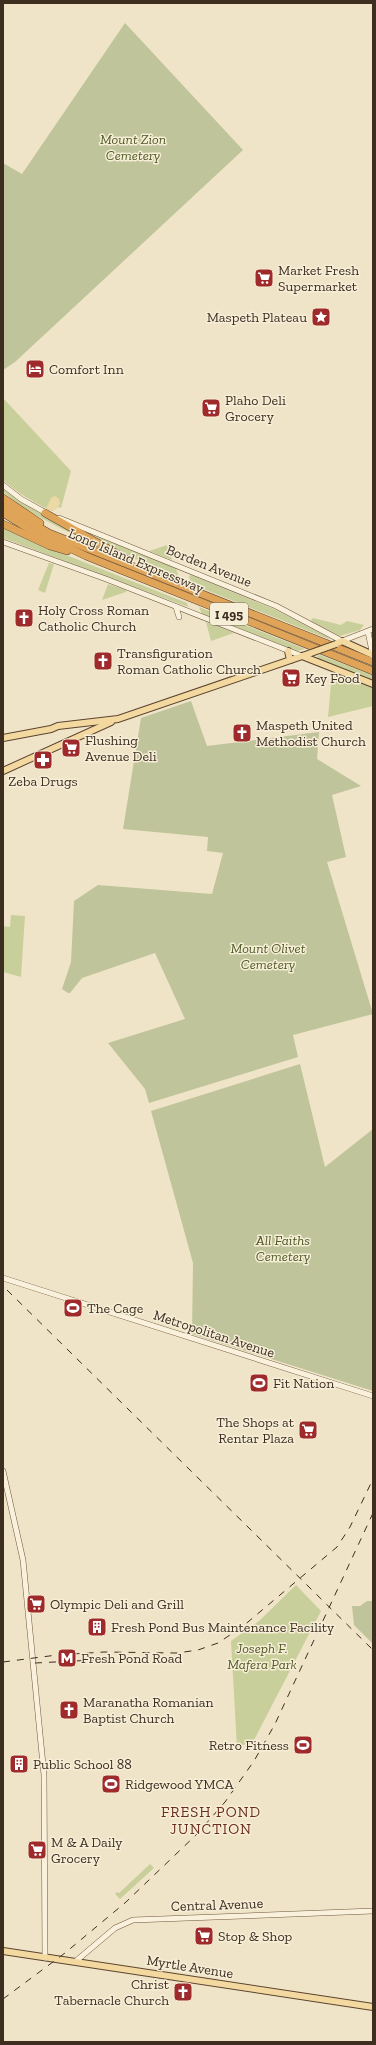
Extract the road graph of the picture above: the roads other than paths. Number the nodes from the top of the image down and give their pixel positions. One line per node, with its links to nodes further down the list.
1 (3, 485): 5 (main road, Borden Avenue)
2 (3, 498): 9 (highway)
3 (3, 506): 9 (highway, Long Island Expressway / I 495)
4 (3, 513): 10 (highway, Long Island Expressway / I 495)
5 (45, 513): 11 (highway); 15 (main road, Borden Avenue)
6 (3, 518): 10 (highway)
7 (3, 524): 10 (highway)
8 (3, 542): 12 (main road)
9 (81, 545): 11 (highway, Long Island Expressway / I 495)
10 (86, 556): 20 (highway, Long Island Expressway / I 495)
11 (147, 572): 18 (highway, Long Island Expressway / I 495)
12 (176, 607): 13 (main road); 16 (main road)
13 (179, 617)
14 (370, 630): 15 (main road); 18 (main road)
15 (339, 642): 17 (main road, bridge); 18 (main road)
16 (288, 651): 17 (main road); 19 (main road)
17 (302, 656): 19 (main road); 21 (main road)
18 (373, 657)
19 (290, 660): 22 (main road)
20 (373, 671)
21 (373, 684)
22 (118, 719): 23 (main road); 26 (main road)
23 (51, 729): 24 (main road); 25 (main road)
24 (68, 729)
25 (3, 738)
26 (3, 770)
27 (3, 1278): 28 (main road, Metropolitan Avenue)
28 (373, 1396)
29 (3, 1471): 32 (main road)
30 (373, 1911): 33 (main road, Central Avenue)
31 (3, 1951): 32 (main road, Myrtle Avenue)
32 (45, 1958): 33 (main road, Myrtle Avenue)
33 (76, 1961): 34 (main road, Myrtle Avenue)
34 (373, 2007)

